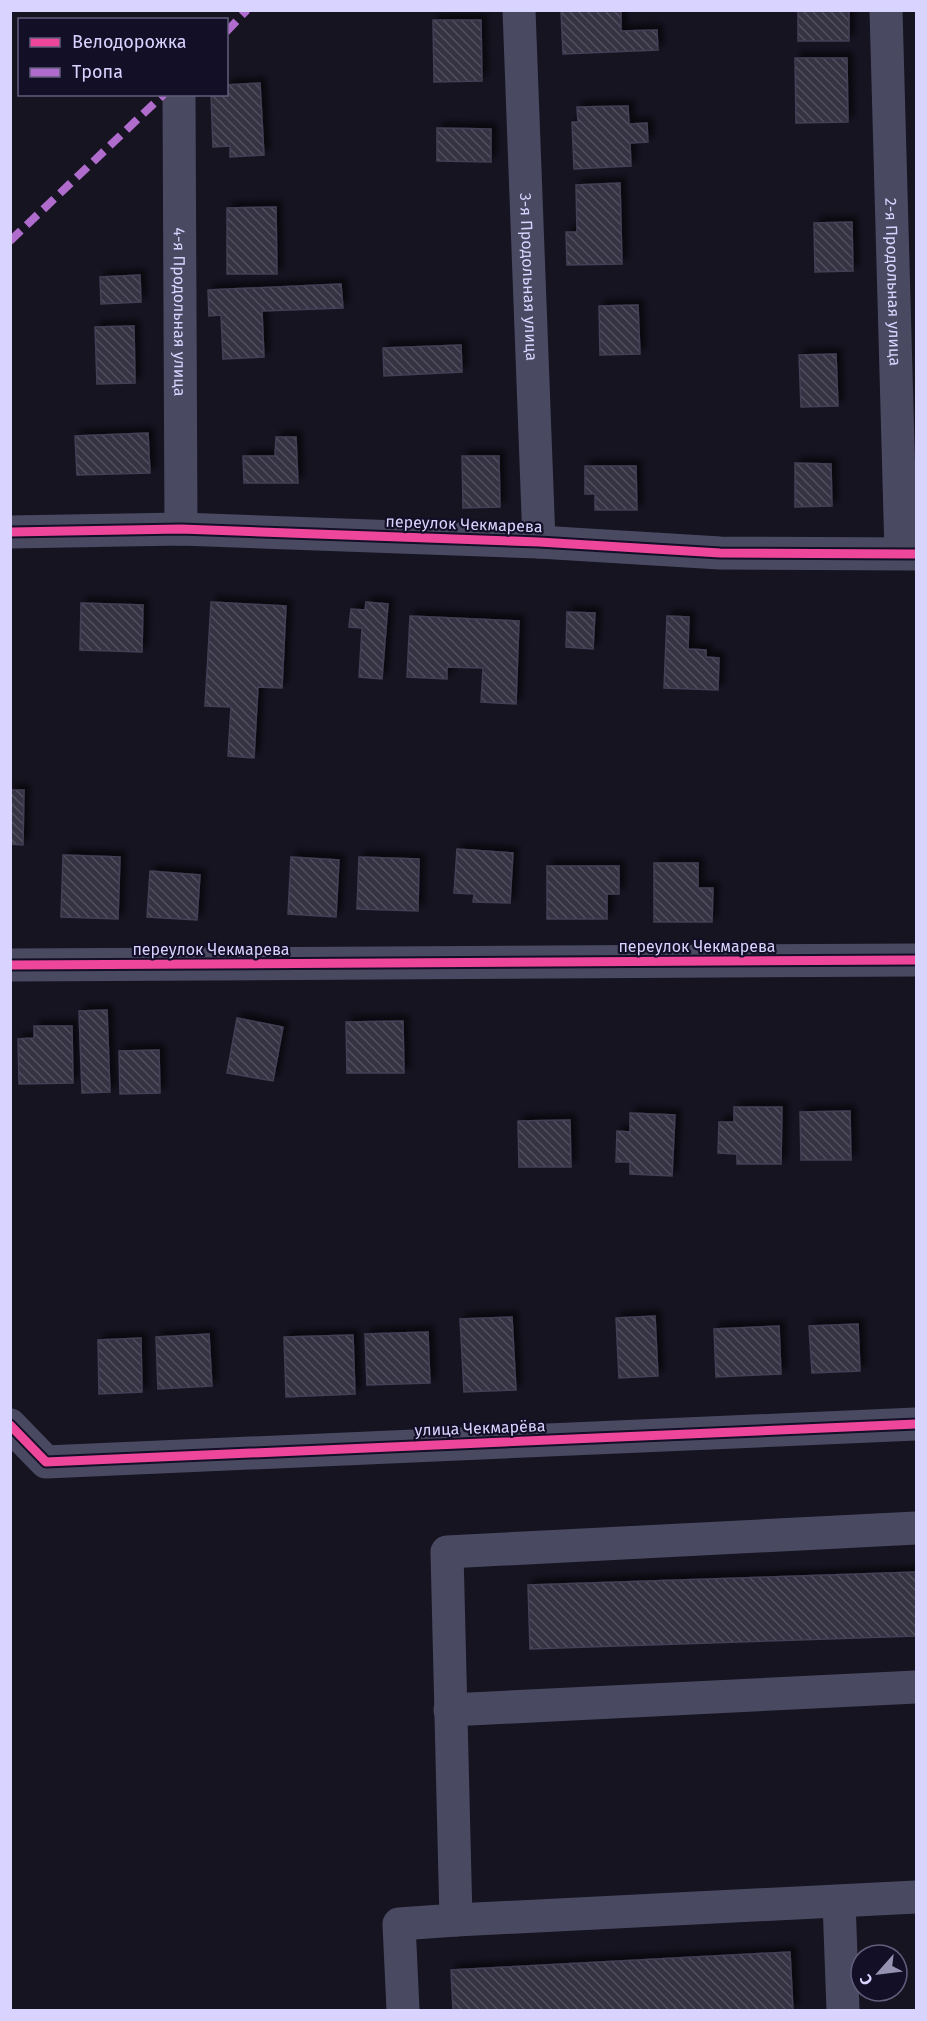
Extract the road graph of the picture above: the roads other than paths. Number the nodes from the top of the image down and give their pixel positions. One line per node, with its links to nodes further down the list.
1 (519, 10): 6 (street, 3-я Продольная улица)
2 (886, 10): 7 (street, 2-я Продольная улица)
3 (179, 96): 4 (street, 4-я Продольная улица)
4 (181, 529): 5 (street, переулок Чекмарева); 6 (street, переулок Чекмарева)
5 (10, 532)
6 (539, 542): 7 (street, переулок Чекмарева)
7 (909, 554)
8 (916, 960): 9 (street, переулок Чекмарева)
9 (10, 965)
10 (916, 1424): 11 (street, улица Чекмарёва)
11 (10, 1425)
12 (916, 1528): 14 (street)
13 (916, 1687): 14 (street)
14 (450, 1710): 17 (street)
15 (916, 1897): 16 (street)
16 (839, 1902): 17 (street); 19 (street)
17 (456, 1920): 18 (street)
18 (403, 2010)
19 (843, 2010)

